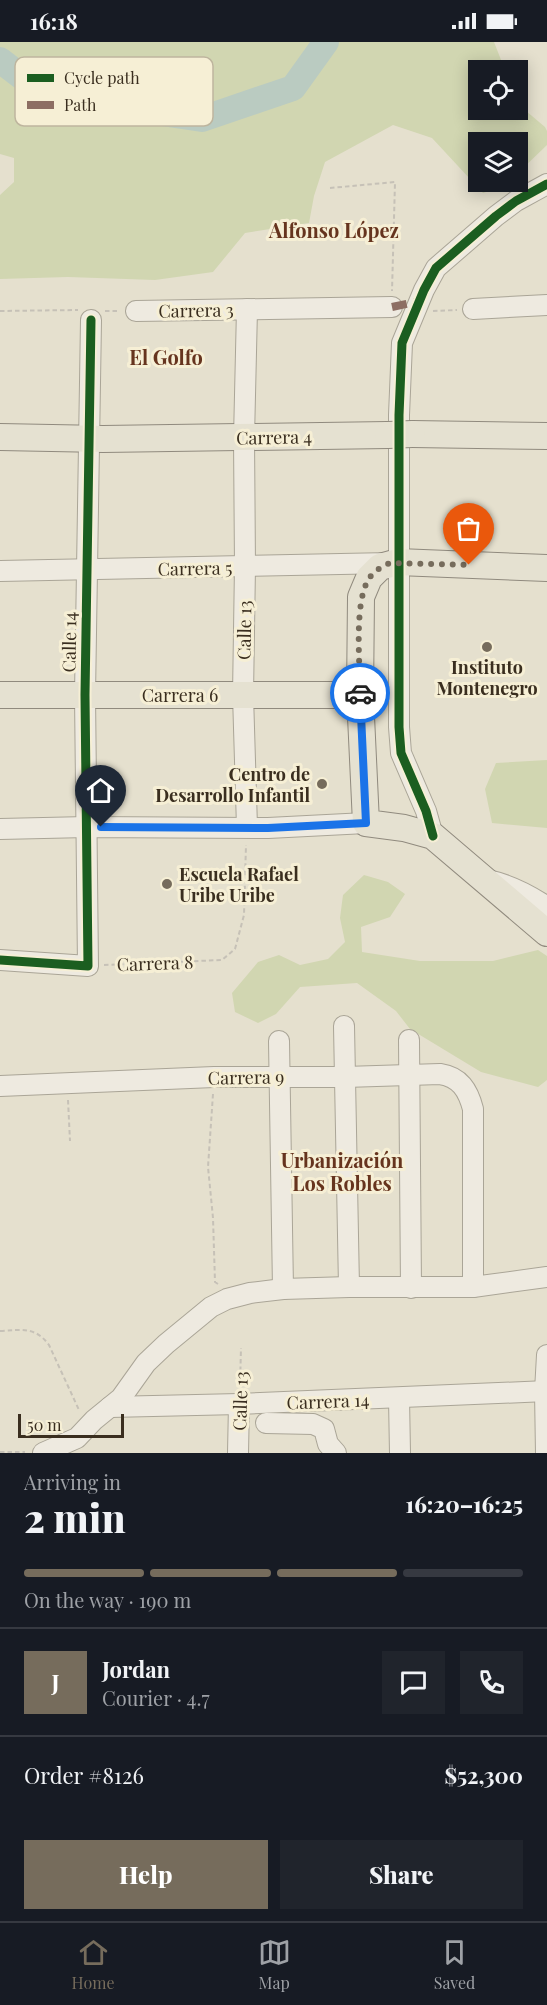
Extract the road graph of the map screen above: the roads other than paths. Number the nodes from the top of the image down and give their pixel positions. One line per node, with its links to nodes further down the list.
1 (547, 184): 13 (street)
2 (547, 305): 5 (street); 7 (street)
3 (392, 306): 4 (street, Carrera 3)
4 (247, 309): 6 (street, Carrera 3); 12 (street, Calle 13)
5 (473, 309)
6 (136, 311)
7 (547, 311)
8 (91, 314): 11 (street, Calle 14)
9 (547, 436): 12 (main road, Carrera 4)
10 (0, 437): 11 (main road, Carrera 4)
11 (88, 438): 12 (main road, Carrera 4); 16 (street, Calle 14)
12 (244, 438): 14 (street, Calle 13)
13 (394, 562): 14 (street, Carrera 5); 15 (main road, Carrera 5); 20 (main road); 26 (street)
14 (245, 566): 16 (street, Carrera 5); 21 (street, Calle 13)
15 (547, 568)
16 (86, 570): 17 (street, Carrera 5); 19 (street, Calle 14)
17 (0, 571)
18 (0, 695): 19 (main road, Carrera 6)
19 (85, 695): 21 (main road, Carrera 6); 23 (street, Calle 14)
20 (360, 695): 21 (main road, Carrera 6); 22 (main road)
21 (243, 696): 24 (street, Calle 13)
22 (366, 823): 24 (street); 26 (main road)
23 (87, 827): 24 (street); 25 (street); 30 (street, Calle 14)
24 (247, 827)
25 (0, 829)
26 (433, 836): 27 (main road)
27 (482, 879): 28 (street); 29 (main road)
28 (547, 907)
29 (547, 933)
30 (0, 960)
31 (344, 1026): 36 (street)
32 (409, 1040): 35 (street)
33 (279, 1041): 34 (street)
34 (279, 1076): 36 (street, Carrera 9); 37 (street, Carrera 9); 42 (street)
35 (408, 1076): 36 (street, Carrera 9); 40 (street, Carrera 9); 41 (street)
36 (345, 1077): 39 (street)
37 (0, 1086)
38 (547, 1277): 40 (street)
39 (349, 1287): 41 (street); 42 (street)
40 (473, 1287): 41 (street)
41 (411, 1288)
42 (283, 1289): 47 (street)
43 (547, 1355): 44 (street)
44 (546, 1391): 45 (street, Carrera 14); 54 (street)
45 (399, 1398): 46 (street, Carrera 14); 53 (street)
46 (239, 1404): 47 (street, Carrera 14); 52 (street, Calle 13)
47 (110, 1407): 49 (street)
48 (266, 1423): 50 (street)
49 (83, 1440): 51 (street)
50 (328, 1450)
51 (43, 1453)
52 (238, 1453)
53 (400, 1453)
54 (546, 1453)

